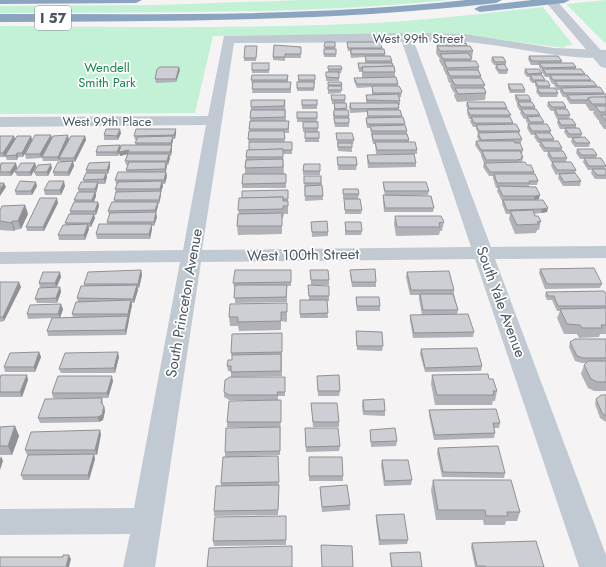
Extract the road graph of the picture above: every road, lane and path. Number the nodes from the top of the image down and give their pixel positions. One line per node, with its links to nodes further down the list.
1 (136, 0): 3 (highway, I 57)
2 (496, 0): 5 (highway, I 57)
3 (0, 1)
4 (557, 2): 5 (highway); 9 (street)
5 (106, 17): 6 (highway, I 57)
6 (0, 18)
7 (406, 37): 8 (street, West 99th Street); 9 (street, West 99th Street); 13 (street, South Yale Avenue)
8 (228, 39): 10 (street, South Princeton Avenue)
9 (603, 58)
10 (214, 120): 11 (street, West 99th Place); 14 (street, South Princeton Avenue)
11 (0, 122)
12 (606, 252): 13 (street, West 100th Street)
13 (484, 253): 14 (street, West 100th Street); 19 (street, South Yale Avenue)
14 (191, 256): 15 (street, West 100th Street); 17 (street, South Princeton Avenue)
15 (0, 258)
16 (0, 522): 17 (street)
17 (147, 522): 18 (street, South Princeton Avenue)
18 (139, 567)
19 (595, 567)

